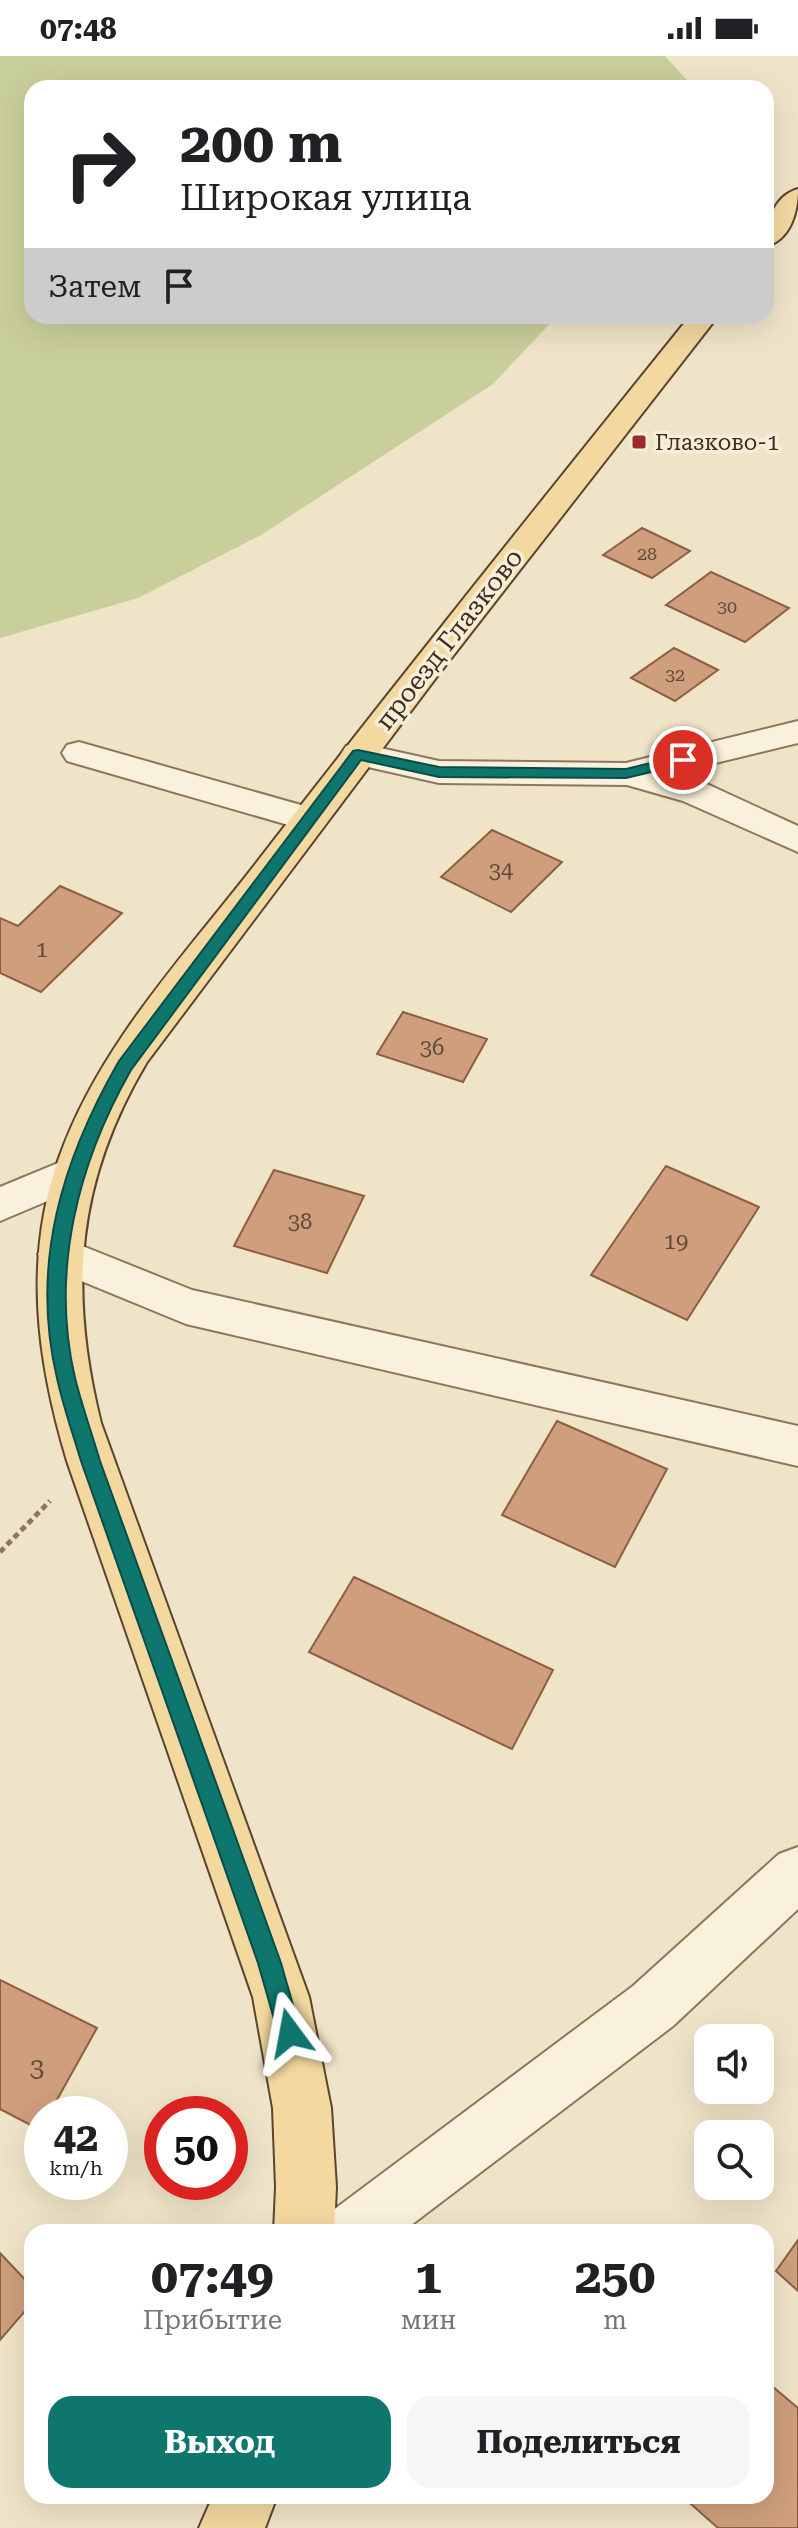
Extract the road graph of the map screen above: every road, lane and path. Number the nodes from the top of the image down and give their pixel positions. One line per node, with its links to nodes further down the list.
1 (798, 197): 2 (main road)
2 (774, 228)
3 (698, 324): 6 (main road, проезд Глазково)
4 (798, 732): 7 (street)
5 (79, 753): 8 (street)
6 (358, 754): 7 (street); 8 (main road, проезд Глазково)
7 (626, 774): 9 (street)
8 (309, 819): 10 (main road, проезд Глазково)
9 (798, 840)
10 (75, 1172): 11 (street); 12 (main road, проезд Глазково)
11 (0, 1205)
12 (60, 1254): 13 (street); 14 (main road, проезд Глазково)
13 (798, 1446)
14 (90, 1461): 15 (path); 17 (main road, проезд Глазково)
15 (0, 1552)
16 (798, 1873): 18 (street)
17 (304, 2224)
18 (364, 2224)
19 (242, 2504): 20 (main road)
20 (232, 2528)

